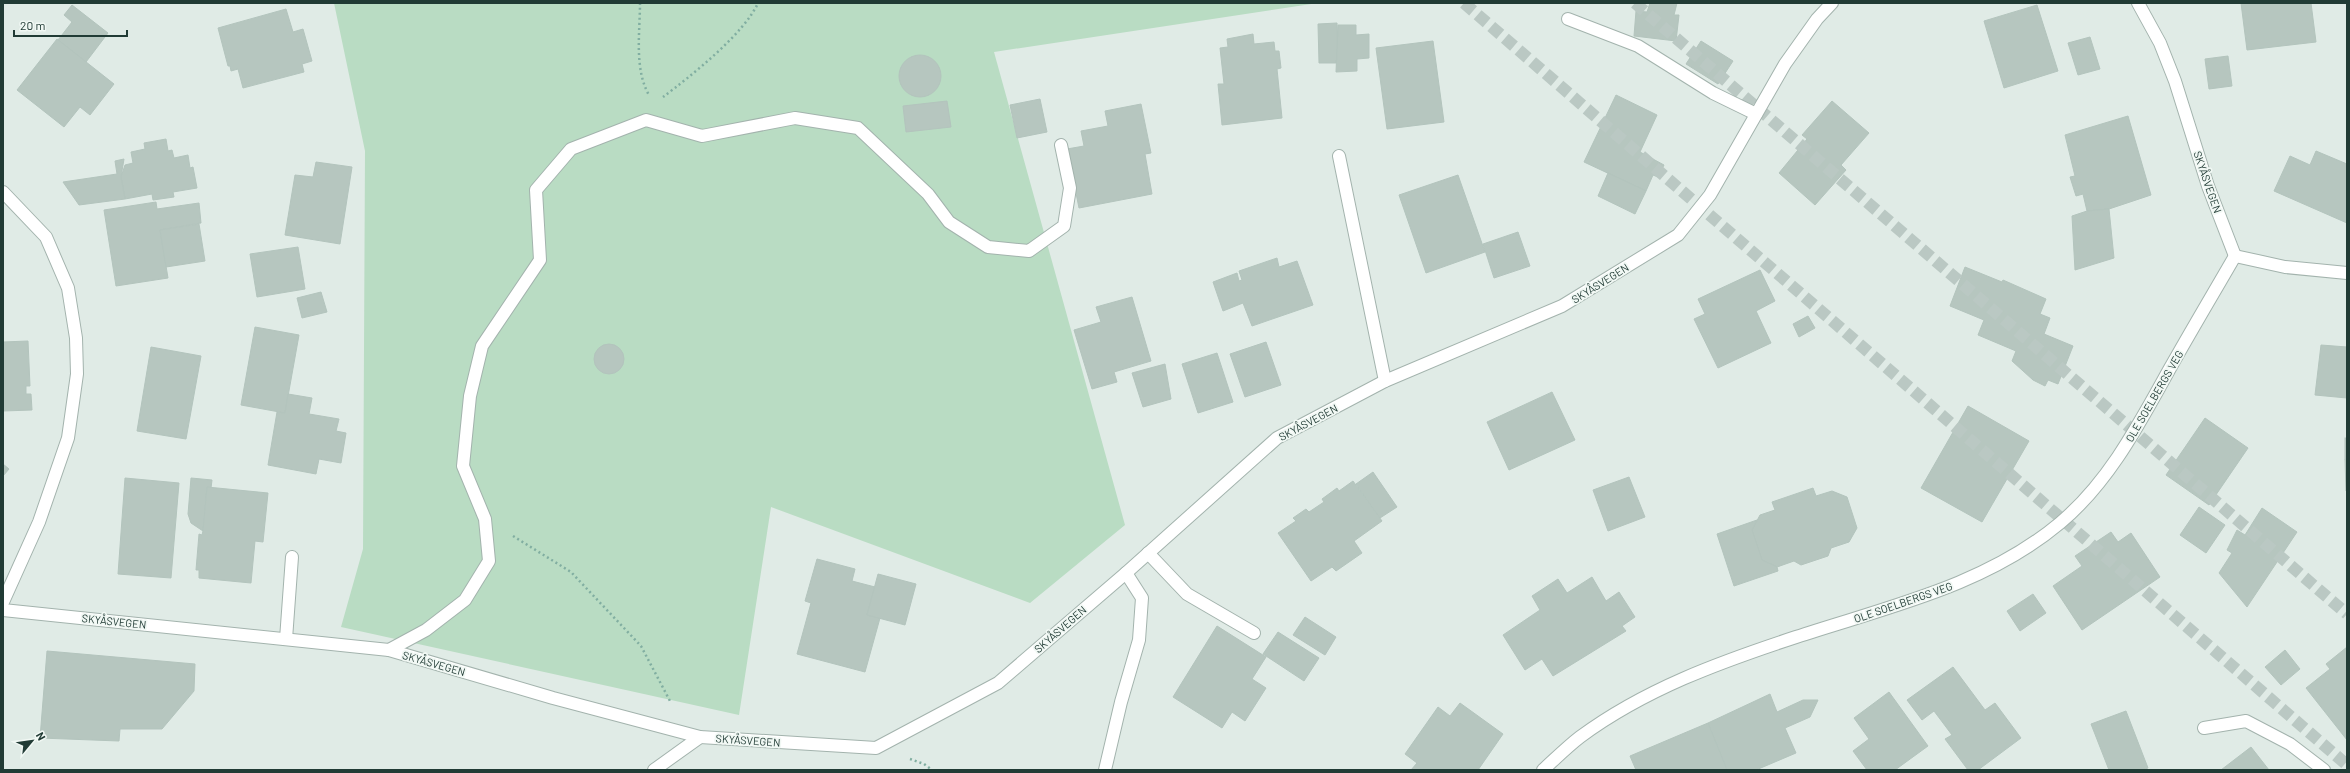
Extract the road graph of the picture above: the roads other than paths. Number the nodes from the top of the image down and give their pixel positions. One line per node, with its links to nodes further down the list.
1 (1832, 3): 4 (street, SKYÅSVEGEN)
2 (2138, 3): 8 (street, SKYÅSVEGEN)
3 (1568, 19): 4 (street)
4 (1756, 114): 10 (street, SKYÅSVEGEN)
5 (1061, 145): 18 (street)
6 (1339, 156): 10 (street)
7 (3, 192): 14 (street)
8 (2235, 256): 9 (street); 23 (street, OLE SOELBERGS VEG)
9 (2347, 273)
10 (1385, 381): 11 (street, SKYÅSVEGEN)
11 (1148, 553): 13 (street, SKYÅSVEGEN); 16 (street)
12 (292, 557): 17 (street)
13 (1126, 573): 20 (street, SKYÅSVEGEN); 22 (street)
14 (3, 602)
15 (3, 610): 17 (street, SKYÅSVEGEN)
16 (1254, 633)
17 (286, 639): 18 (street, SKYÅSVEGEN)
18 (389, 650): 20 (street, SKYÅSVEGEN)
19 (2204, 728): 24 (street)
20 (700, 736): 21 (street)
21 (654, 770)
22 (1105, 770)
23 (1543, 770)
24 (2324, 770)

